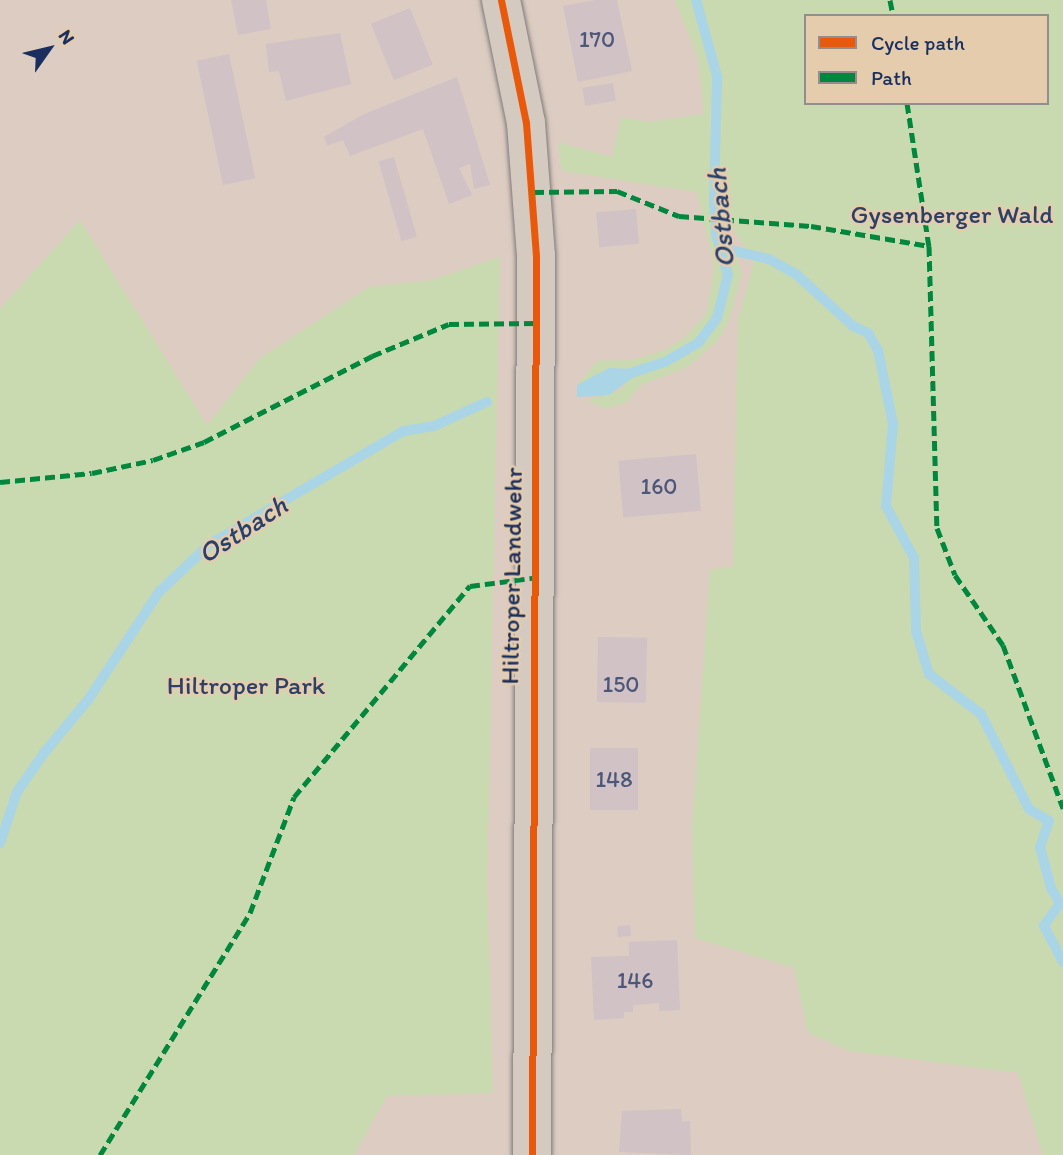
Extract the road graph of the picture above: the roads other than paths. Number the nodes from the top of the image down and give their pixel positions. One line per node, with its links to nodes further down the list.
1 (501, 0): 2 (street, Hiltroper Landwehr)
2 (532, 1155)

